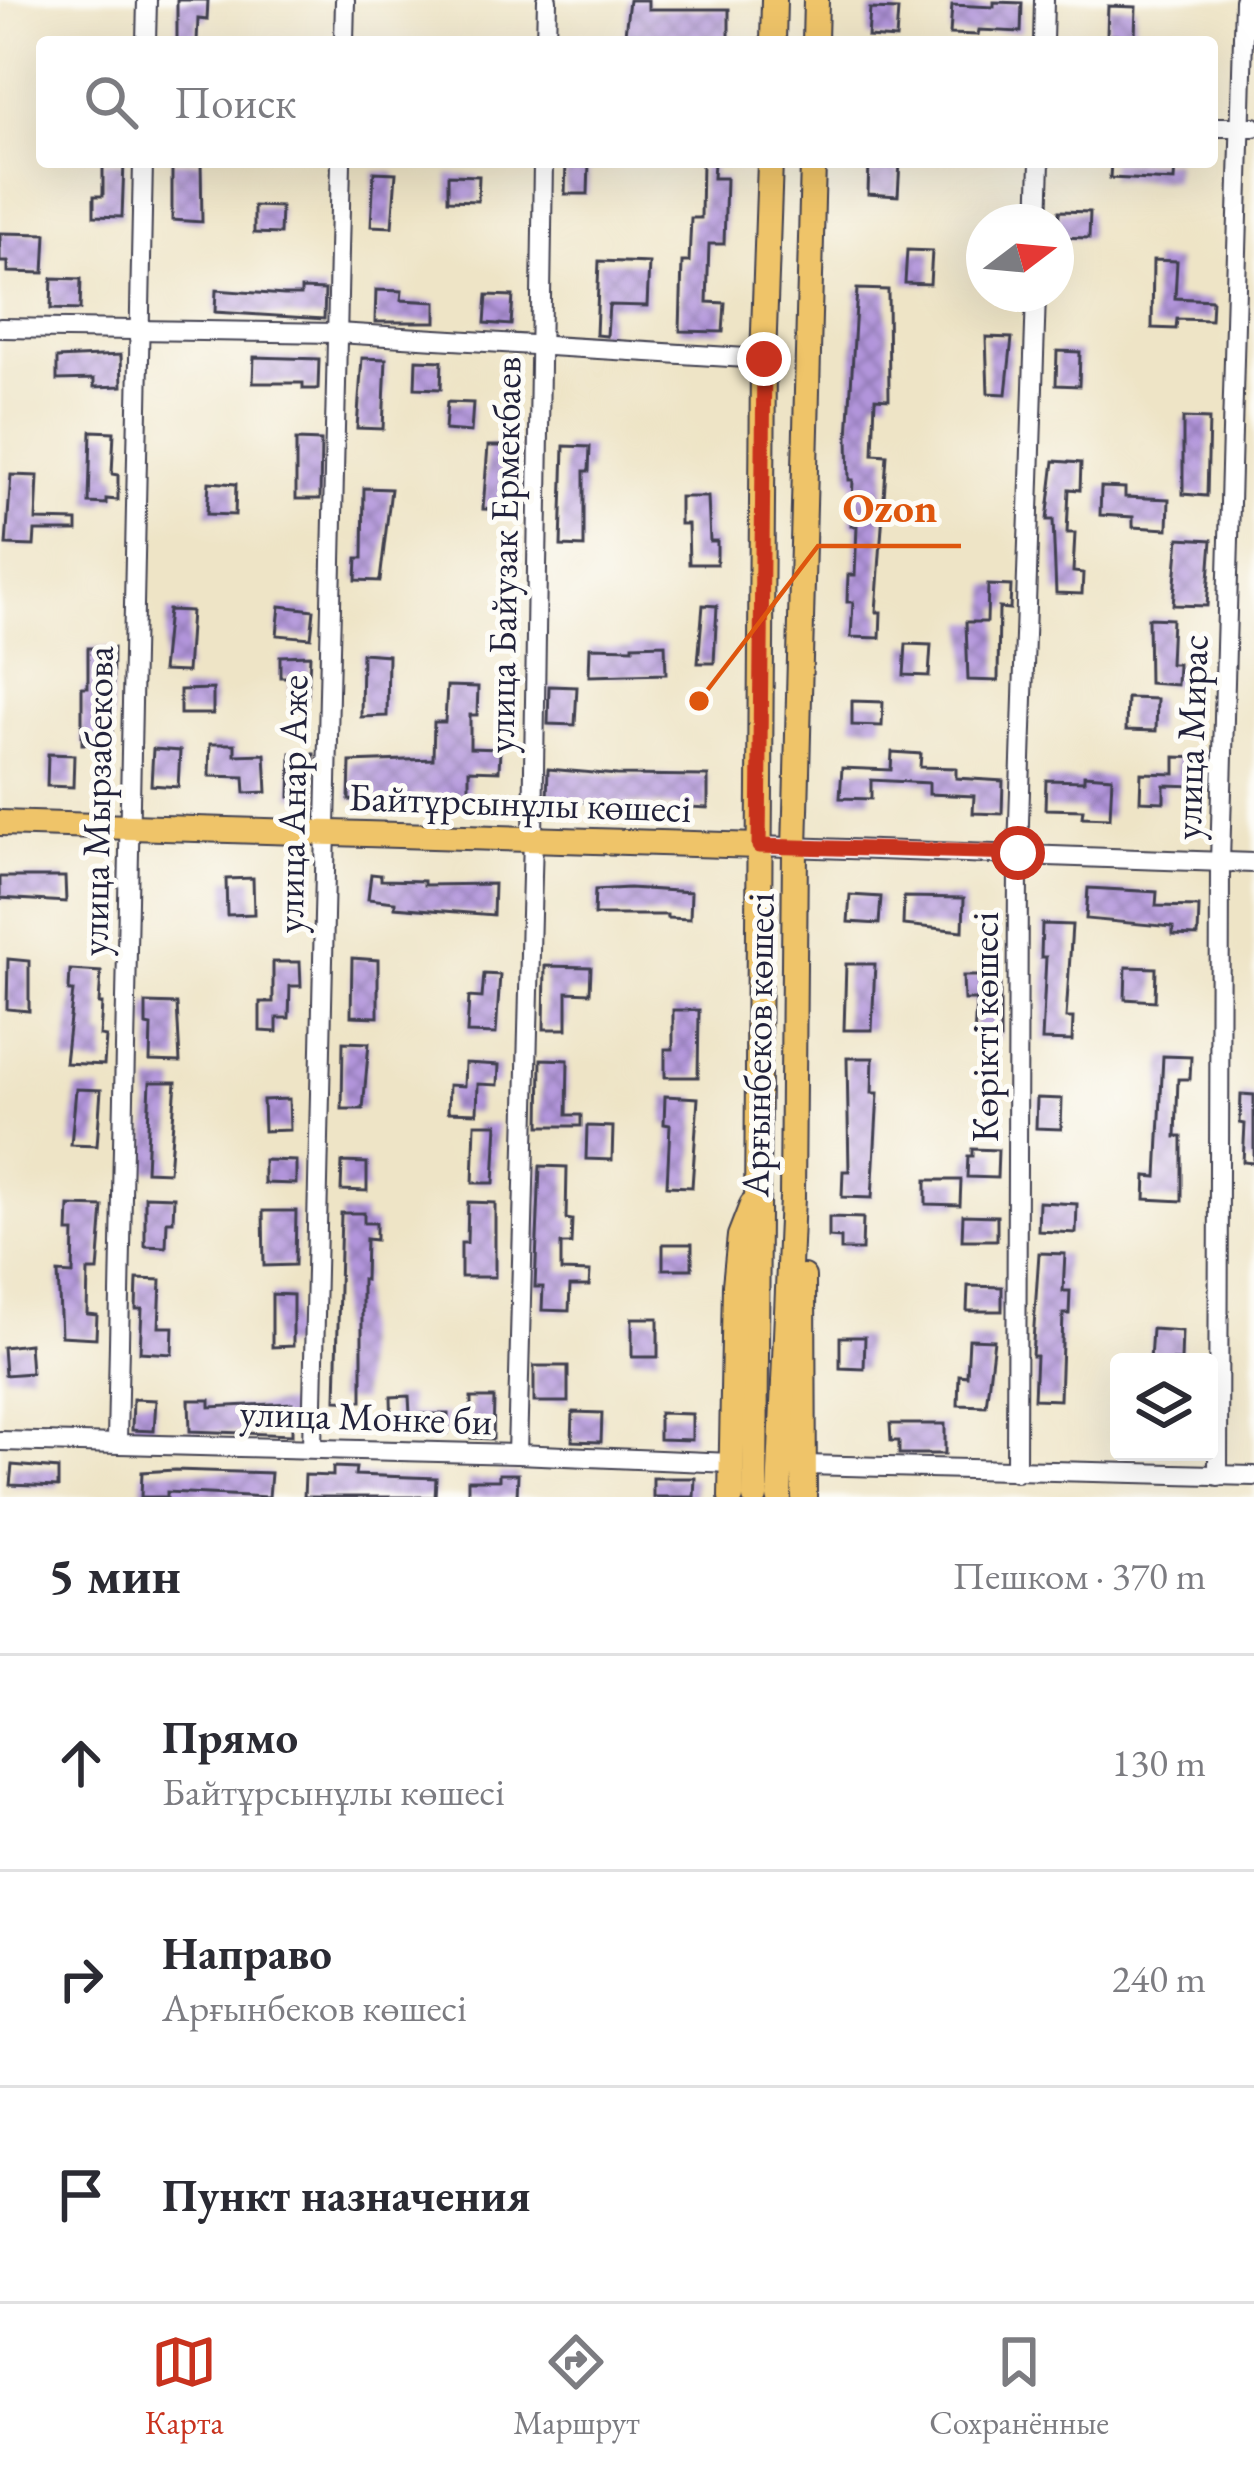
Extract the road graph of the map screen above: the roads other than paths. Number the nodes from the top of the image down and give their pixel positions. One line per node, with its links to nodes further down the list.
1 (147, 0): 8 (street)
2 (345, 0): 9 (street)
3 (547, 0): 10 (street)
4 (774, 0): 11 (main road)
5 (816, 0): 12 (main road)
6 (1044, 0): 13 (street)
7 (1244, 0): 14 (street, улица Мирас)
8 (146, 36)
9 (344, 36)
10 (546, 36)
11 (773, 36)
12 (815, 36)
13 (1043, 36)
14 (1247, 127): 28 (street, улица Мирас)
15 (143, 168): 24 (street, улица Мырзабекова)
16 (341, 168): 25 (street, улица Анар Аже)
17 (543, 168): 26 (street, улица Байузак Ермекбаев)
18 (770, 168): 27 (main road, Арғынбеков көшесі)
19 (814, 168): 34 (main road, Арғынбеков көшесі)
20 (1040, 168): 21 (street)
21 (1039, 204)
22 (1035, 312): 35 (street, Көрікті көшесі)
23 (0, 328): 24 (street)
24 (138, 331): 25 (street); 30 (street, улица Мырзабекова)
25 (337, 333): 26 (street); 31 (street, улица Анар Аже)
26 (539, 345): 27 (street); 32 (street, улица Байузак Ермекбаев)
27 (764, 359): 33 (main road, Арғынбеков көшесі)
28 (1244, 365): 36 (street, улица Мирас)
29 (0, 823): 30 (main road, Байтұрсынұлы көшесі)
30 (129, 826): 31 (main road, Байтұрсынұлы көшесі); 41 (street, улица Мырзабекова)
31 (323, 831): 32 (main road, Байтұрсынұлы көшесі); 42 (street, улица Анар Аже)
32 (533, 837): 33 (main road, Байтұрсынұлы көшесі); 43 (street, улица Байузак Ермекбаев)
33 (759, 846): 34 (street, Байтұрсынұлы көшесі); 38 (main road, Арғынбеков көшесі)
34 (795, 849): 35 (street, Байтұрсынұлы көшесі); 39 (main road, Арғынбеков көшесі)
35 (1018, 853): 36 (street, Байтұрсынұлы көшесі); 46 (street, Көрікті көшесі)
36 (1220, 862): 37 (street, Байтұрсынұлы көшесі); 47 (street, улица Мирас)
37 (1254, 863)
38 (758, 1192): 44 (main road); 50 (main road, Арғынбеков көшесі)
39 (792, 1197): 45 (main road); 51 (main road, Арғынбеков көшесі)
40 (0, 1442): 41 (street, улица Монке би)
41 (117, 1442): 42 (street, улица Монке би)
42 (312, 1448): 43 (street, улица Монке би)
43 (517, 1454): 44 (street, улица Монке би)
44 (731, 1463): 49 (main road)
45 (804, 1465): 46 (street); 52 (main road)
46 (1016, 1472): 47 (street)
47 (1218, 1476): 48 (street)
48 (1254, 1476)
49 (731, 1497)
50 (755, 1497)
51 (778, 1497)
52 (804, 1497)

